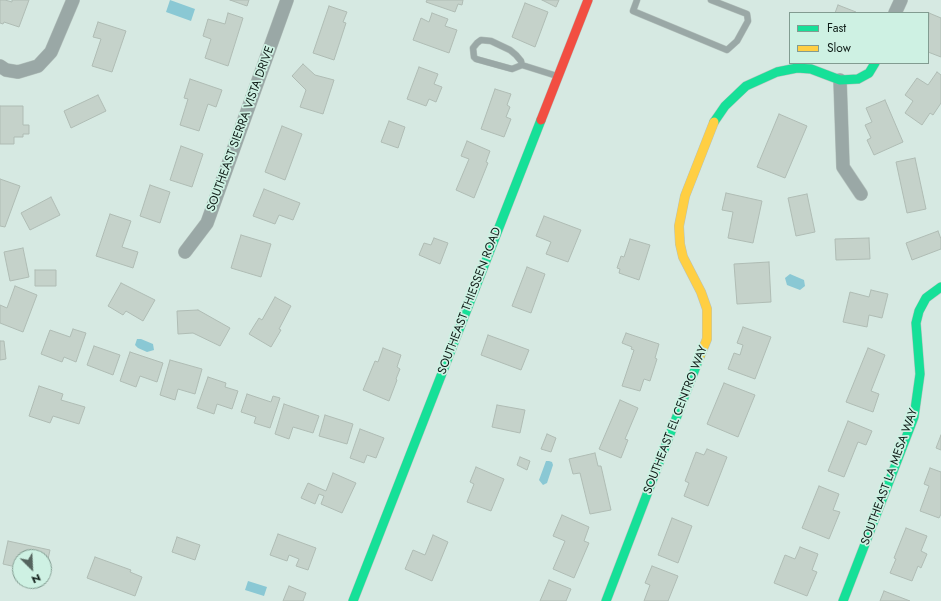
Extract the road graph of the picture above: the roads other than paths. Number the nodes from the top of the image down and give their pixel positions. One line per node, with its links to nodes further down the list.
1 (73, 0): 10 (street)
2 (287, 0): 14 (street, SOUTHEAST SIERRA VISTA DRIVE)
3 (588, 0): 11 (street, SOUTHEAST THIESSEN ROAD)
4 (637, 0): 5 (lane)
5 (711, 0)
6 (900, 0): 7 (street)
7 (895, 12)
8 (874, 64): 12 (street, SOUTHEAST EL CENTRO WAY)
9 (522, 65): 9 (lane); 11 (lane)
10 (0, 66)
11 (558, 76): 16 (street, SOUTHEAST THIESSEN ROAD)
12 (840, 80): 13 (street); 17 (street, SOUTHEAST EL CENTRO WAY)
13 (861, 194)
14 (185, 252)
15 (941, 286): 18 (street, SOUTHEAST LA MESA WAY)
16 (353, 601)
17 (606, 601)
18 (843, 601)

